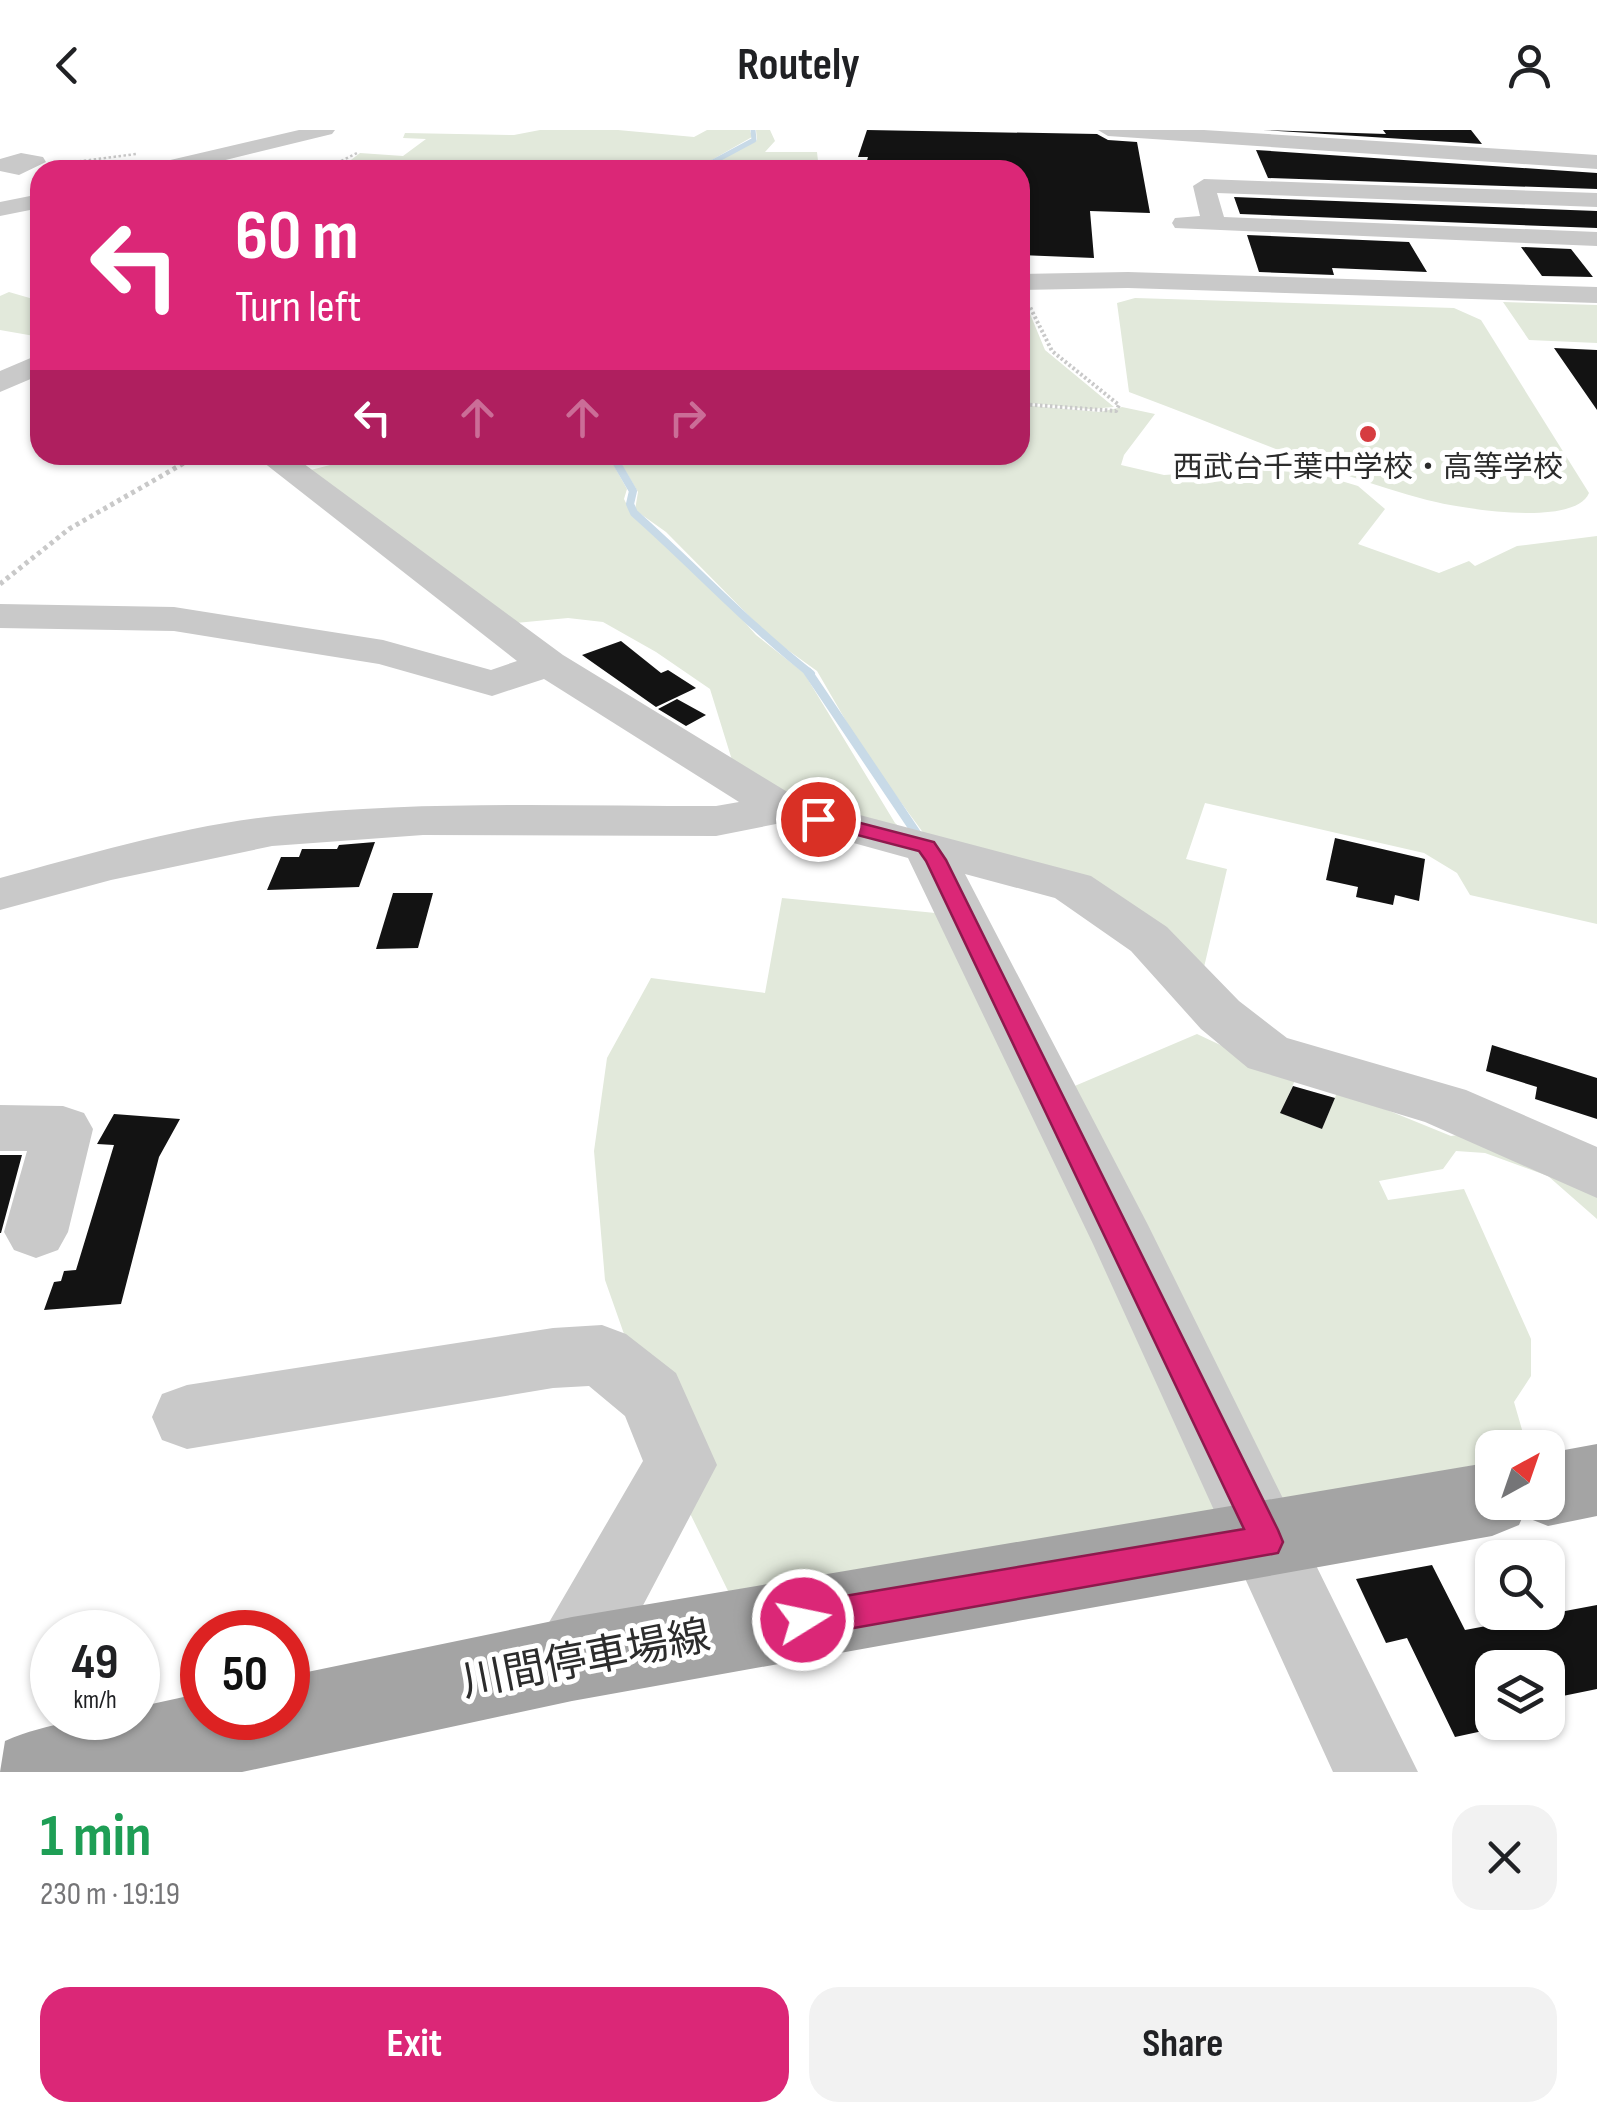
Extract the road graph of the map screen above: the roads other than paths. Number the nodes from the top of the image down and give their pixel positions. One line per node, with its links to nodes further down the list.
1 (325, 130): 8 (street)
2 (1108, 130): 4 (street)
3 (1488, 130): 6 (street)
4 (1163, 138): 6 (street)
5 (1556, 142): 7 (street)
6 (1510, 156): 7 (street); 9 (street)
7 (1597, 158)
8 (204, 160)
9 (1548, 198): 10 (street); 14 (street); 15 (street)
10 (1597, 200)
11 (30, 204): 13 (street)
12 (30, 209): 13 (street)
13 (0, 213)
14 (1214, 224): 15 (street); 18 (street)
15 (1588, 239): 16 (street)
16 (1597, 260)
17 (1030, 282): 18 (street)
18 (1199, 282): 19 (street)
19 (1597, 295)
20 (30, 369): 21 (street)
21 (0, 383)
22 (284, 465): 24 (street)
23 (0, 616): 24 (street)
24 (548, 664): 25 (street)
25 (782, 809): 26 (street); 27 (street)
26 (926, 847): 29 (street); 35 (street)
27 (0, 894)
28 (0, 1128): 30 (street)
29 (1597, 1174)
30 (36, 1232)
31 (186, 1417): 36 (street)
32 (1597, 1480): 33 (main road)
33 (1565, 1486)
34 (1475, 1503): 35 (main road, 川間停車場線)
35 (1266, 1542): 36 (main road, 川間停車場線); 38 (street)
36 (572, 1659): 37 (main road, 川間停車場線)
37 (36, 1772)
38 (1376, 1772)

